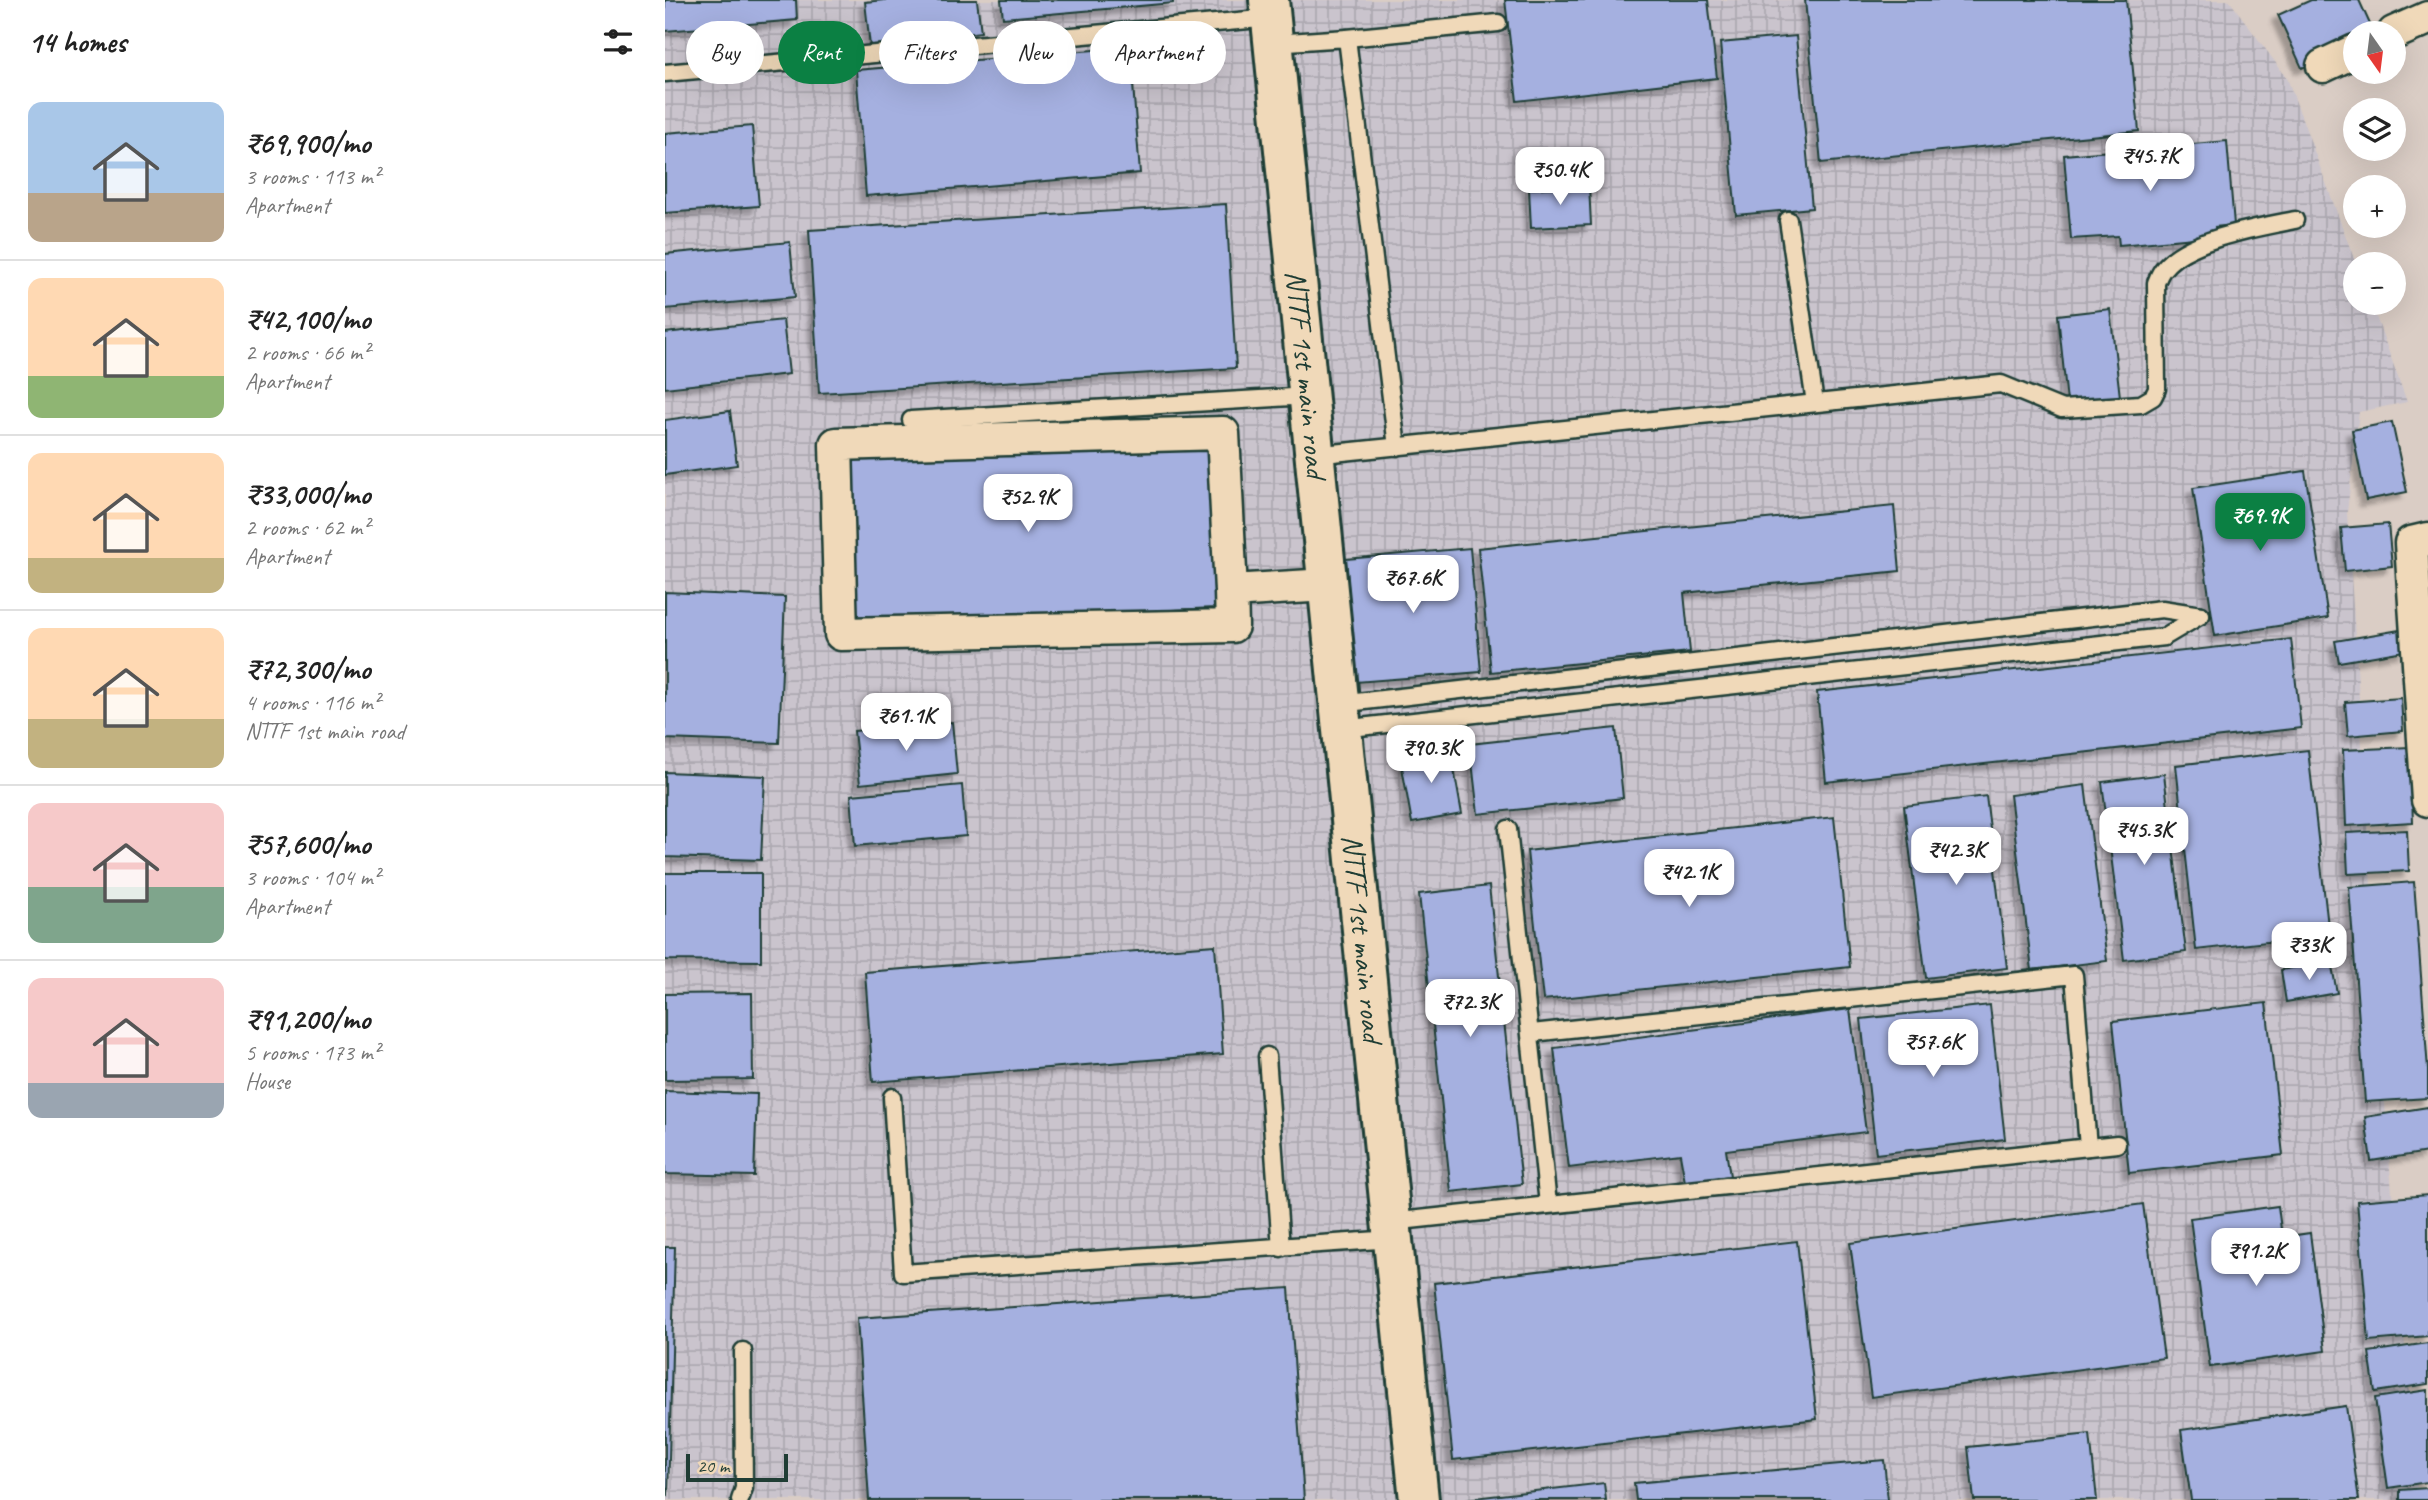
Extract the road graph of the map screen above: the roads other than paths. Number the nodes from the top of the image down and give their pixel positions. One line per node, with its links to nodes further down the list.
1 (2428, 18): 4 (street)
2 (1271, 20): 5 (lane); 8 (lane); 11 (street, NTTF 1st main road)
3 (1498, 23): 5 (lane)
4 (2406, 28)
5 (1347, 38): 14 (lane)
6 (2343, 57): 7 (street)
7 (2323, 66)
8 (665, 73)
9 (1788, 220): 12 (lane)
10 (2295, 220): 12 (lane)
11 (1308, 396): 13 (lane); 15 (street, NTTF 1st main road)
12 (1815, 403): 14 (lane)
13 (911, 419)
14 (1397, 447): 15 (lane)
15 (1314, 455): 17 (street, NTTF 1st main road)
16 (2428, 539): 20 (street)
17 (1328, 585): 18 (street); 19 (street, NTTF 1st main road)
18 (1231, 591): 18 (street)
19 (1341, 716): 19 (lane); 28 (street, NTTF 1st main road)
20 (2428, 800)
21 (1508, 829): 22 (lane)
22 (1532, 1033): 26 (lane); 27 (lane)
23 (1268, 1056): 29 (lane)
24 (892, 1097): 29 (lane)
25 (2117, 1144): 26 (lane)
26 (2088, 1147): 27 (lane)
27 (1548, 1205): 28 (lane)
28 (1392, 1231): 29 (lane); 32 (street, NTTF 1st main road)
29 (1281, 1248)
30 (743, 1351): 31 (lane)
31 (740, 1500)
32 (1419, 1500)

